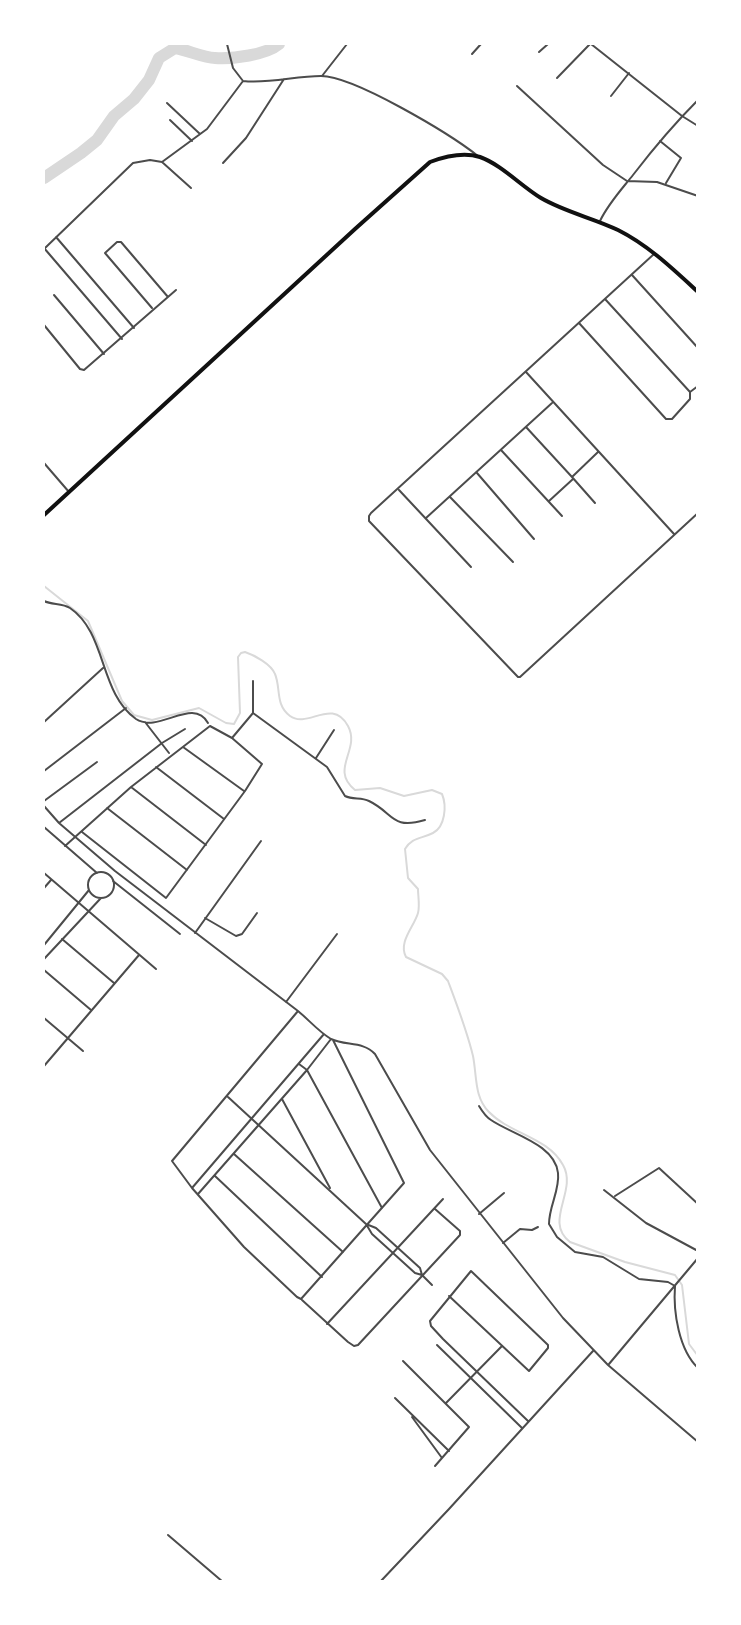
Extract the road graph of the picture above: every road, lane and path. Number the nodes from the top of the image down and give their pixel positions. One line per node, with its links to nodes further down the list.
1 (227, 44): 12 (street)
2 (347, 44): 9 (street)
3 (481, 44): 7 (street)
4 (548, 44): 6 (street)
5 (590, 44): 8 (street); 10 (street)
6 (539, 52)
7 (472, 54)
8 (629, 73): 14 (street); 17 (street)
9 (322, 76): 11 (street); 23 (street)
10 (557, 78)
11 (284, 79): 12 (street); 25 (street)
12 (243, 81): 20 (street)
13 (517, 86): 26 (street)
14 (611, 96)
15 (698, 100): 17 (street)
16 (167, 103): 20 (street)
17 (682, 116): 19 (street); 22 (street)
18 (170, 120): 21 (street)
19 (698, 126)
20 (200, 134): 21 (street)
21 (192, 141): 24 (street)
22 (660, 141): 26 (street); 27 (street)
23 (480, 157): 30 (main road); 58 (main road)
24 (162, 162): 28 (street); 31 (street)
25 (223, 163)
26 (626, 183): 27 (street); 30 (street)
27 (665, 184): 29 (street)
28 (191, 188)
29 (698, 196)
30 (599, 222): 33 (main road)
31 (56, 237): 32 (street); 43 (street)
32 (44, 248): 44 (street)
33 (654, 254): 34 (street); 36 (main road)
34 (632, 275): 39 (street); 45 (street)
35 (176, 290): 38 (street)
36 (698, 292)
37 (54, 295): 46 (street)
38 (168, 297): 40 (street); 40 (street)
39 (605, 300): 41 (street); 49 (street)
40 (153, 309): 43 (street)
41 (579, 323): 47 (street); 49 (street)
42 (44, 325): 46 (street)
43 (134, 328): 44 (street)
44 (122, 339): 46 (street)
45 (698, 348)
46 (104, 354)
47 (526, 372): 50 (street); 57 (street)
48 (698, 386): 49 (street)
49 (690, 392)
50 (552, 403): 51 (street); 53 (street)
51 (526, 427): 52 (street); 56 (street)
52 (501, 450): 55 (street); 60 (street)
53 (598, 452): 56 (street); 66 (street)
54 (44, 463): 58 (street)
55 (477, 473): 59 (street); 67 (street)
56 (573, 478): 60 (street); 61 (street)
57 (399, 490): 65 (street); 66 (street)
58 (69, 492): 63 (main road)
59 (450, 497): 65 (street); 68 (street)
60 (549, 501): 64 (street)
61 (595, 503)
62 (698, 513): 66 (street)
63 (44, 515)
64 (562, 516)
65 (426, 518): 69 (street)
66 (675, 534)
67 (534, 539)
68 (513, 562)
69 (471, 567)
70 (44, 601): 71 (street)
71 (103, 668): 73 (street); 75 (street)
72 (253, 681): 74 (street)
73 (126, 708): 76 (street); 87 (street)
74 (253, 712): 80 (street); 84 (street)
75 (44, 722)
76 (145, 722): 77 (street); 81 (street)
77 (208, 723)
78 (185, 729): 81 (street)
79 (334, 730): 84 (street)
80 (232, 738): 82 (street); 89 (street)
81 (162, 743): 83 (street); 95 (street)
82 (183, 747): 86 (street); 89 (street)
83 (169, 753)
84 (316, 758): 94 (street)
85 (98, 762): 90 (street)
86 (156, 767): 88 (street); 93 (street)
87 (44, 771)
88 (131, 787): 92 (street); 100 (street)
89 (245, 791): 93 (street)
90 (44, 801)
91 (44, 806): 95 (street)
92 (107, 808): 97 (street); 103 (street)
93 (224, 819): 100 (street)
94 (425, 820)
95 (59, 823): 98 (street)
96 (44, 827): 101 (street)
97 (82, 832): 98 (street); 103 (street)
98 (75, 837): 101 (street); 102 (street)
99 (261, 841): 115 (street)
100 (206, 845): 103 (street)
101 (66, 846): 105 (street)
102 (115, 870): 106 (street); 116 (street)
103 (187, 870)
104 (44, 873): 107 (street)
105 (97, 873): 106 (street); 110 (street)
106 (110, 876): 108 (street)
107 (51, 880): 109 (street); 112 (street)
108 (113, 881): 111 (street); 117 (street)
109 (44, 888)
110 (89, 890): 111 (street); 112 (street)
111 (101, 898): 113 (street)
112 (78, 904): 113 (street); 122 (street)
113 (87, 911): 121 (street); 123 (street)
114 (257, 913): 115 (street)
115 (205, 918): 118 (street)
116 (178, 920): 117 (street); 118 (street)
117 (172, 928): 119 (street)
118 (195, 933): 128 (street)
119 (180, 934)
120 (337, 934): 128 (street)
121 (62, 939): 124 (street); 127 (street)
122 (44, 945)
123 (139, 955): 125 (street); 127 (street)
124 (44, 959)
125 (156, 969)
126 (44, 970): 129 (street)
127 (114, 983): 129 (street)
128 (286, 1002): 130 (street)
129 (91, 1010): 133 (street)
130 (298, 1011): 132 (street); 139 (street)
131 (44, 1018): 133 (street)
132 (324, 1034): 134 (street); 136 (street)
133 (68, 1038): 135 (street); 137 (street)
134 (332, 1039): 138 (street); 154 (street); 156 (street)
135 (83, 1051)
136 (298, 1064): 138 (street); 142 (street)
137 (44, 1066)
138 (307, 1070): 140 (street); 154 (street)
139 (228, 1097): 142 (street); 146 (street)
140 (282, 1099): 143 (street); 148 (street)
141 (479, 1106): 168 (street)
142 (252, 1119): 143 (street); 146 (street)
143 (259, 1125): 144 (street); 148 (street)
144 (234, 1154): 145 (street); 162 (street)
145 (214, 1176): 149 (street); 166 (street)
146 (192, 1188): 149 (street)
147 (604, 1190): 151 (street)
148 (331, 1191): 157 (street)
149 (198, 1194): 170 (street)
150 (504, 1194): 156 (street)
151 (614, 1197): 153 (street); 161 (street)
152 (443, 1199): 155 (street)
153 (698, 1204)
154 (382, 1208): 157 (street)
155 (435, 1209): 160 (street); 165 (street)
156 (479, 1214): 159 (street)
157 (366, 1224): 160 (street); 162 (street); 163 (street)
158 (538, 1227): 159 (street)
159 (503, 1243): 174 (street)
160 (398, 1248): 163 (street); 165 (street)
161 (698, 1251)
162 (343, 1252): 166 (street)
163 (393, 1254): 165 (street); 171 (street)
164 (698, 1258): 168 (street)
165 (422, 1275): 167 (street); 171 (street)
166 (322, 1277): 170 (street)
167 (432, 1284)
168 (676, 1286): 176 (street); 177 (street)
169 (449, 1296): 173 (street); 173 (street); 178 (street)
170 (302, 1299): 171 (street)
171 (327, 1324)
172 (437, 1345): 179 (street)
173 (502, 1346): 178 (street)
174 (593, 1351): 176 (street); 183 (street)
175 (403, 1361): 181 (street)
176 (608, 1365): 185 (street)
177 (698, 1368)
178 (477, 1372): 179 (street); 183 (street)
179 (470, 1378): 181 (street); 184 (street)
180 (395, 1398): 182 (street)
181 (446, 1403): 186 (street)
182 (408, 1411): 186 (street); 187 (street)
183 (528, 1421): 184 (street)
184 (522, 1428): 191 (street)
185 (698, 1442)
186 (449, 1451): 187 (street)
187 (442, 1458): 188 (street)
188 (435, 1466)
189 (168, 1535): 190 (street)
190 (223, 1581)
191 (380, 1581)

